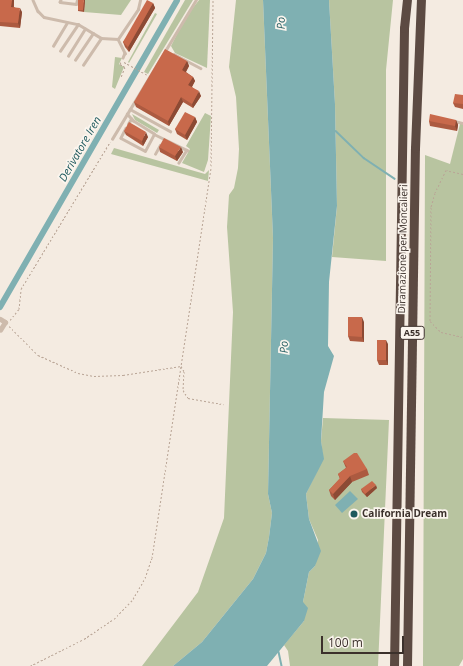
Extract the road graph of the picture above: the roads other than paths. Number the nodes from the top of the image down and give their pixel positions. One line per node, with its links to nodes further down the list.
1 (33, 0): 8 (lane)
2 (61, 0): 3 (lane)
3 (77, 0)
4 (140, 0): 13 (lane)
5 (196, 0): 15 (lane)
6 (407, 0): 35 (highway, Diramazione per Moncalieri / A55)
7 (420, 0): 36 (highway, Diramazione per Moncalieri / A55)
8 (67, 23): 9 (lane); 14 (lane)
9 (78, 24): 10 (lane); 16 (lane)
10 (85, 29): 11 (lane); 17 (lane)
11 (93, 33): 12 (lane); 19 (lane)
12 (101, 38): 13 (lane); 20 (lane)
13 (118, 40): 18 (lane)
14 (52, 46)
15 (165, 49): 21 (lane); 22 (lane)
16 (60, 51)
17 (68, 56)
18 (123, 58)
19 (75, 60)
20 (83, 65)
21 (200, 68)
22 (130, 109): 23 (lane); 27 (lane)
23 (127, 114): 24 (lane); 30 (lane)
24 (131, 119): 28 (lane); 28 (lane)
25 (448, 120): 26 (lane)
26 (463, 123)
27 (170, 131)
28 (154, 134): 29 (lane)
29 (164, 138): 31 (lane); 32 (lane)
30 (112, 139)
31 (155, 154)
32 (179, 163)
33 (2, 320): 34 (street)
34 (0, 330)
35 (394, 666)
36 (407, 666)

